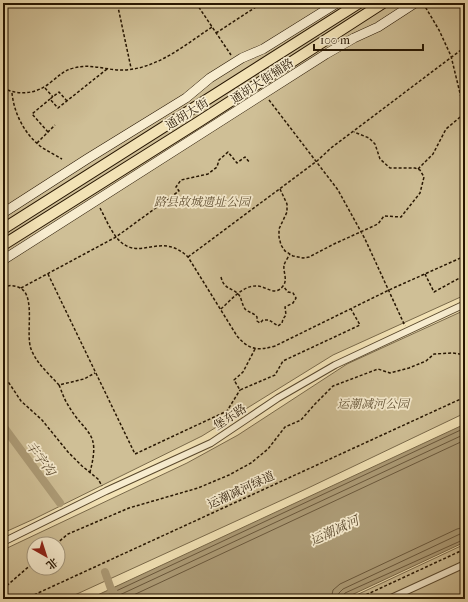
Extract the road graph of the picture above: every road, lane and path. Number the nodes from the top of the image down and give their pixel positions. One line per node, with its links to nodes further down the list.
1 (124, 3): 15 (path)
2 (196, 3): 9 (path)
3 (262, 3): 10 (path)
4 (337, 3): 34 (street)
5 (359, 3): 35 (main road, 通胡大街)
6 (383, 3): 38 (main road, 通胡大街)
7 (415, 3): 33 (street, 通胡大街辅路)
8 (423, 3): 12 (path)
9 (212, 27): 10 (path); 15 (path)
10 (216, 33): 13 (path)
11 (465, 47): 12 (path)
12 (451, 56): 23 (path); 26 (path)
13 (233, 59)
14 (107, 69): 15 (path); 16 (path); 22 (path)
15 (131, 69)
16 (45, 87): 18 (path); 19 (path)
17 (3, 88): 18 (path)
18 (12, 93): 27 (path)
19 (53, 97): 20 (path); 22 (path)
20 (50, 99): 22 (path); 25 (path)
21 (268, 100): 29 (path)
22 (67, 101)
23 (465, 113): 31 (path)
24 (55, 125): 25 (path)
25 (48, 132): 27 (path)
26 (353, 132): 29 (path); 31 (path)
27 (37, 143): 28 (path)
28 (62, 159)
29 (317, 162): 32 (path); 36 (path)
30 (250, 163): 37 (path)
31 (417, 169): 36 (path)
32 (280, 189): 39 (path); 41 (path)
33 (96, 202): 37 (path); 42 (street, 通胡大街辅路)
34 (3, 213)
35 (3, 229)
36 (361, 231): 39 (path); 50 (path)
37 (116, 237): 41 (path); 43 (path)
38 (3, 245)
39 (290, 254): 47 (path)
40 (465, 256): 44 (path)
41 (188, 257): 53 (path)
42 (3, 260)
43 (48, 274): 49 (path); 58 (path)
44 (425, 274): 45 (path); 50 (path)
45 (465, 275)
46 (220, 277): 51 (path)
47 (283, 286): 51 (path); 51 (path)
48 (3, 288): 49 (path)
49 (21, 288): 60 (path)
50 (389, 290): 54 (path); 55 (path)
51 (238, 294): 53 (path)
52 (465, 304): 55 (street, 堡东路)
53 (221, 309): 56 (path)
54 (351, 309): 56 (path); 61 (path)
55 (408, 331): 64 (street, 堡东路)
56 (255, 349): 61 (path)
57 (465, 355): 65 (path)
58 (96, 372): 60 (path); 61 (path)
59 (3, 374): 63 (path)
60 (59, 385): 63 (path)
61 (240, 390)
62 (465, 397): 71 (path, 运潮减河绿道)
63 (90, 472): 64 (path)
64 (106, 491): 66 (street, 堡东路)
65 (66, 536)
66 (3, 542)
67 (465, 549): 72 (path)
68 (465, 564): 73 (street)
69 (26, 569): 70 (path)
70 (3, 589)
71 (25, 599)
72 (357, 599)
73 (389, 599)

